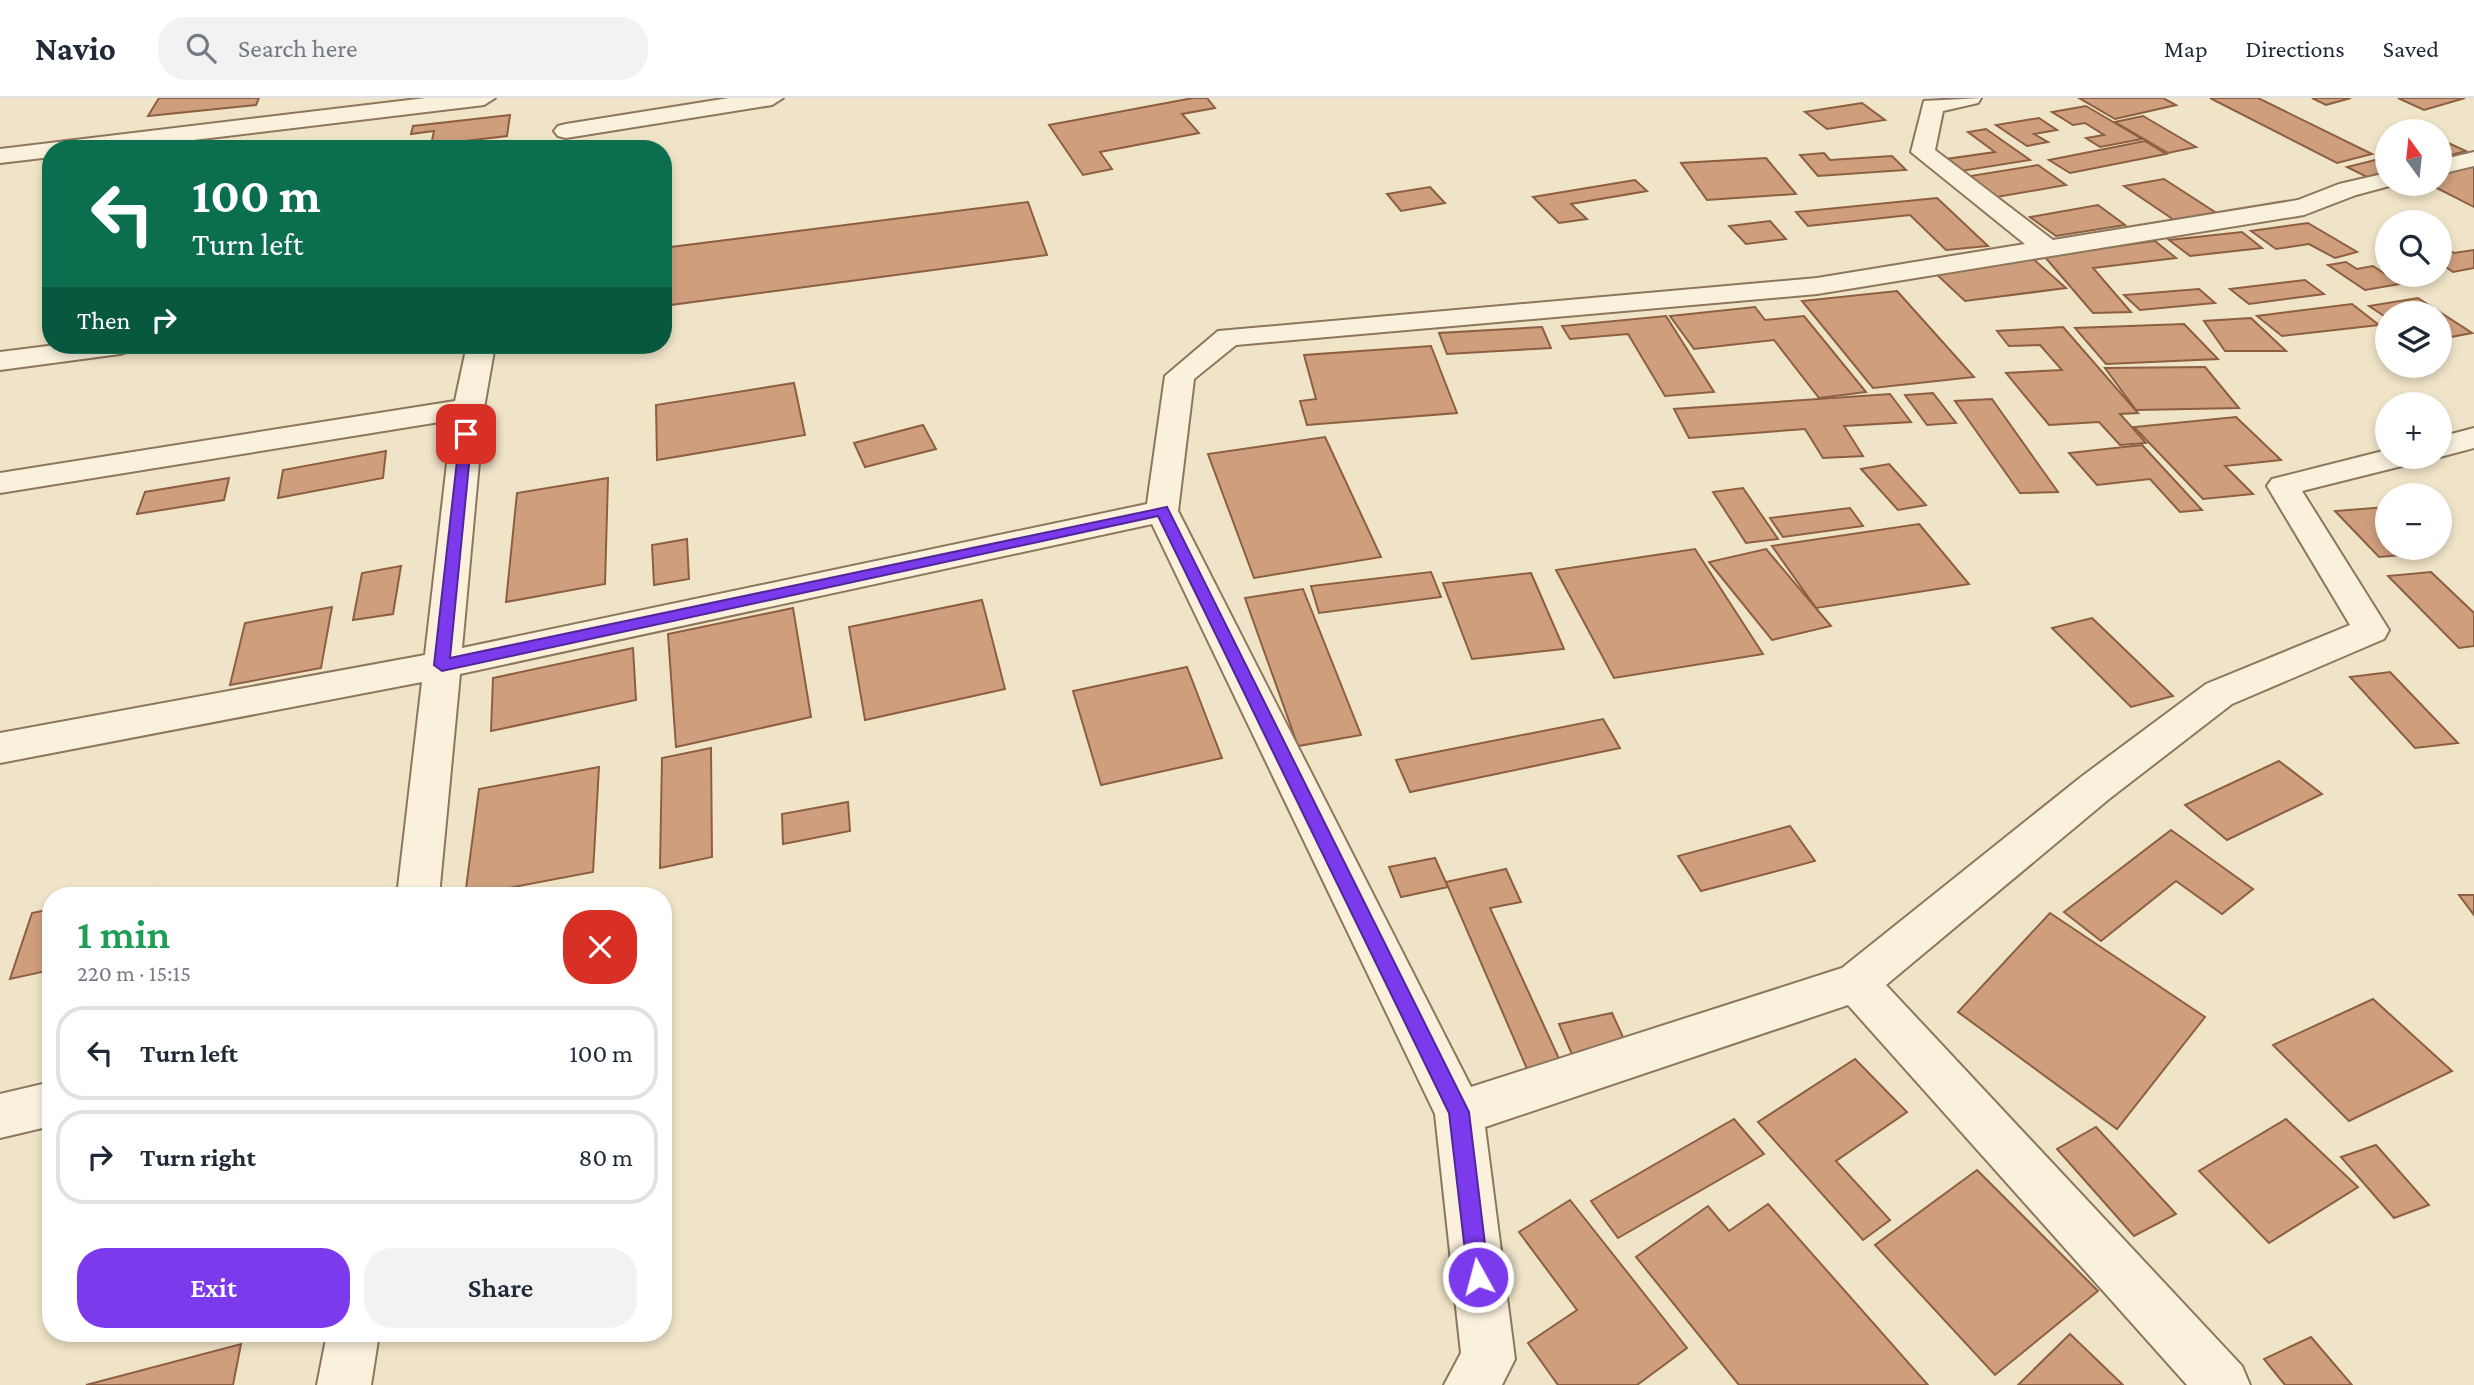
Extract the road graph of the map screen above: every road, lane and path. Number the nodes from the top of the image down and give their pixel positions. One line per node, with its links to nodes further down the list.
1 (484, 98): 5 (street)
2 (772, 98): 4 (street)
3 (1970, 98): 11 (street)
4 (565, 130)
5 (132, 140)
6 (42, 151): 7 (street)
7 (0, 156)
8 (2474, 159): 9 (street)
9 (2452, 164)
10 (2375, 183): 11 (street)
11 (2048, 249): 20 (street)
12 (52, 354): 14 (street)
13 (479, 354): 15 (street)
14 (0, 361)
15 (469, 408): 19 (street); 21 (street)
16 (2474, 438): 17 (street)
17 (2452, 444)
18 (2375, 463): 24 (street)
19 (0, 483)
20 (1162, 510): 21 (street); 26 (street)
21 (442, 665): 22 (street); 23 (street)
22 (0, 748)
23 (419, 887)
24 (1856, 983): 26 (street); 31 (street)
25 (42, 1106): 27 (street)
26 (1459, 1112): 30 (street)
27 (0, 1116)
28 (352, 1342): 29 (street)
29 (344, 1385)
30 (1471, 1385)
31 (2222, 1385)

